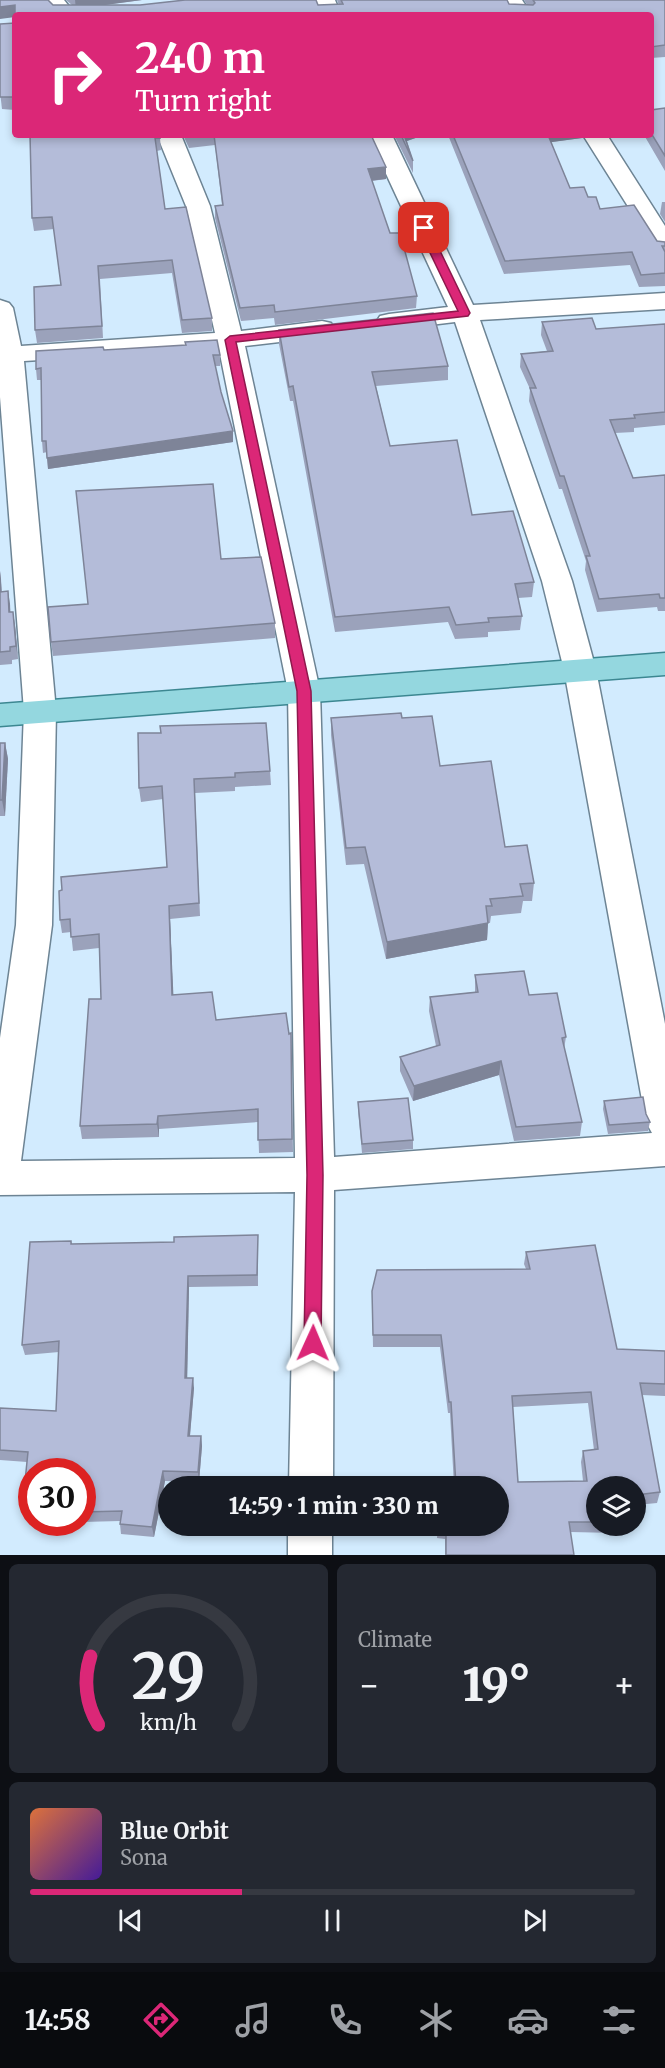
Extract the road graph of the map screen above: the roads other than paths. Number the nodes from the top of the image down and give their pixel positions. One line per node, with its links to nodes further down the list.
1 (53, 0): 2 (street)
2 (63, 12)
3 (171, 138): 10 (street)
4 (381, 138): 9 (street)
5 (597, 138): 6 (street)
6 (665, 246)
7 (665, 301): 9 (street)
8 (0, 308): 11 (street)
9 (464, 313): 10 (street); 13 (street)
10 (230, 340): 11 (street); 14 (street)
11 (5, 354): 15 (street)
12 (665, 664): 13 (main road)
13 (580, 670): 14 (main road); 17 (street)
14 (304, 691): 15 (main road); 20 (street)
15 (40, 711): 16 (main road); 19 (street)
16 (0, 715)
17 (665, 1122)
18 (665, 1149): 20 (street)
19 (0, 1173)
20 (315, 1175): 21 (street); 22 (street)
21 (0, 1178)
22 (311, 1476)
23 (310, 1536): 24 (street)
24 (310, 1555)

